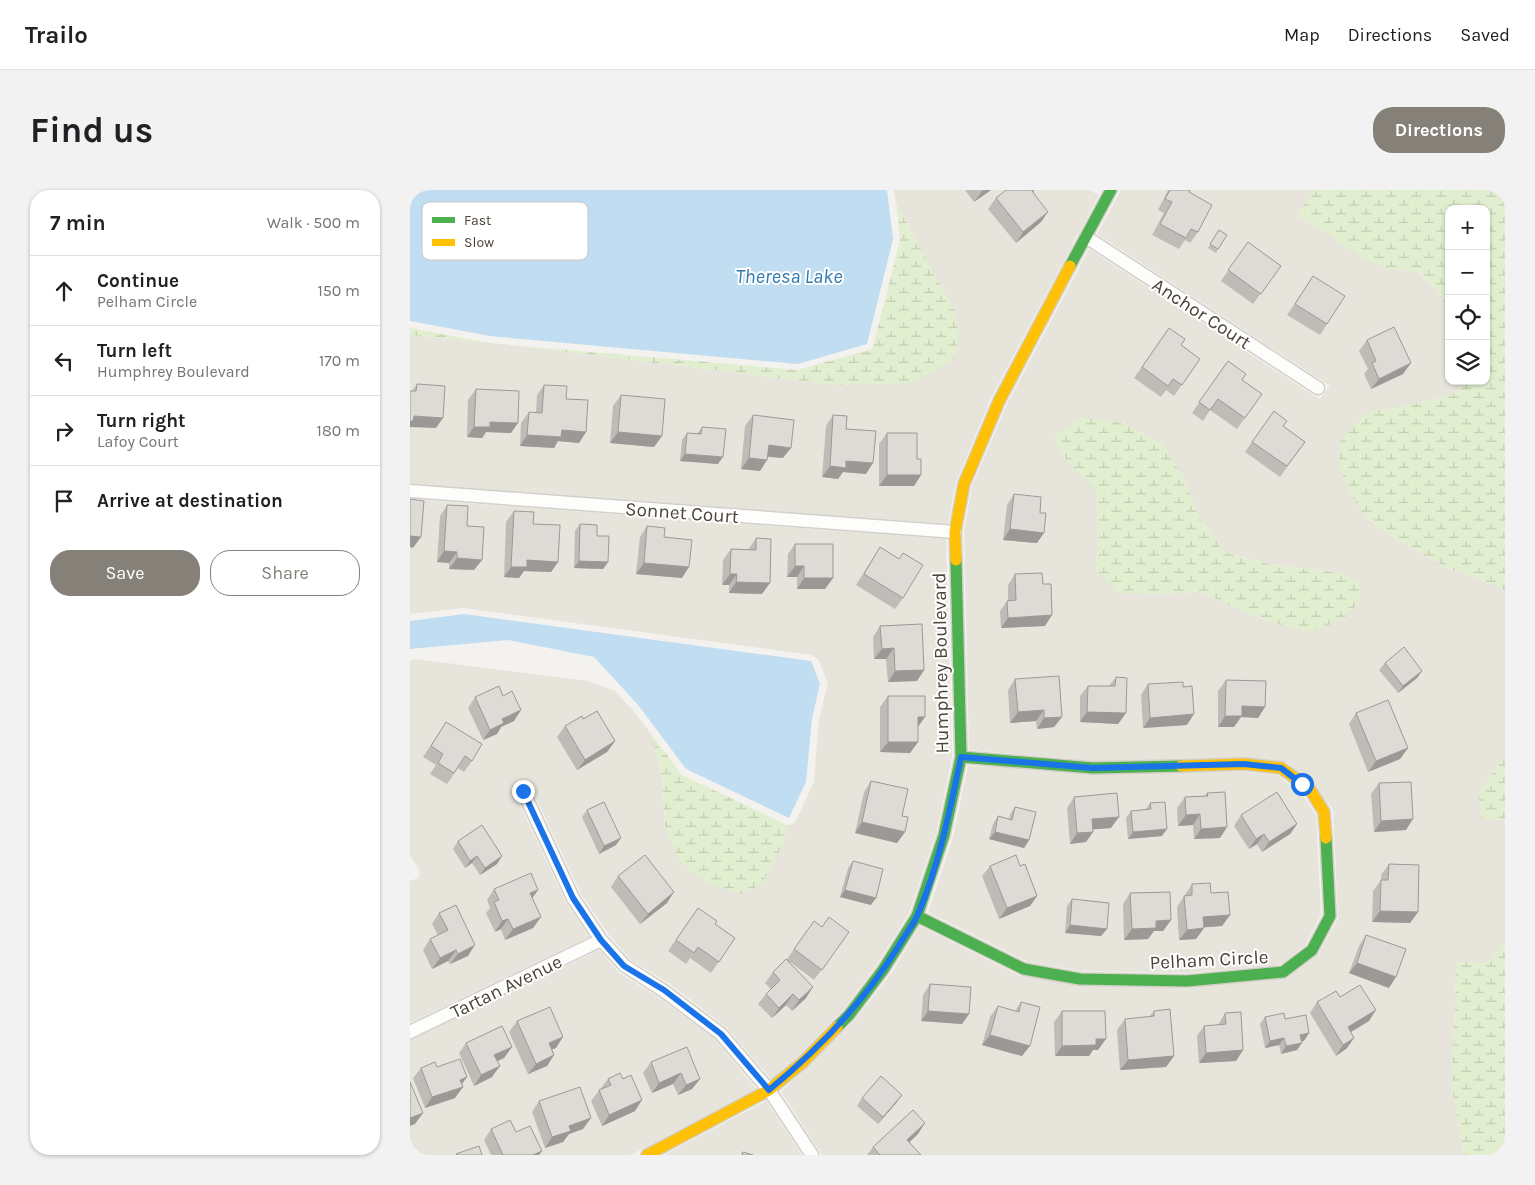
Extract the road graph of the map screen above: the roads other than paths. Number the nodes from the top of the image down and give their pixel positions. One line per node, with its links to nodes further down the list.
1 (1109, 191): 2 (street, Humphrey Boulevard)
2 (1086, 237): 3 (street, Anchor Court); 5 (street, Humphrey Boulevard)
3 (1318, 388)
4 (410, 491): 5 (street, Sonnet Court)
5 (954, 532): 6 (street, Humphrey Boulevard)
6 (961, 757): 8 (street, Humphrey Boulevard); 8 (street, Pelham Circle)
7 (523, 791): 9 (street)
8 (917, 916): 11 (street, Humphrey Boulevard)
9 (601, 940): 10 (street, Tartan Avenue); 11 (street)
10 (410, 1032)
11 (769, 1090): 12 (street, Humphrey Boulevard); 13 (street)
12 (647, 1155)
13 (812, 1155)

